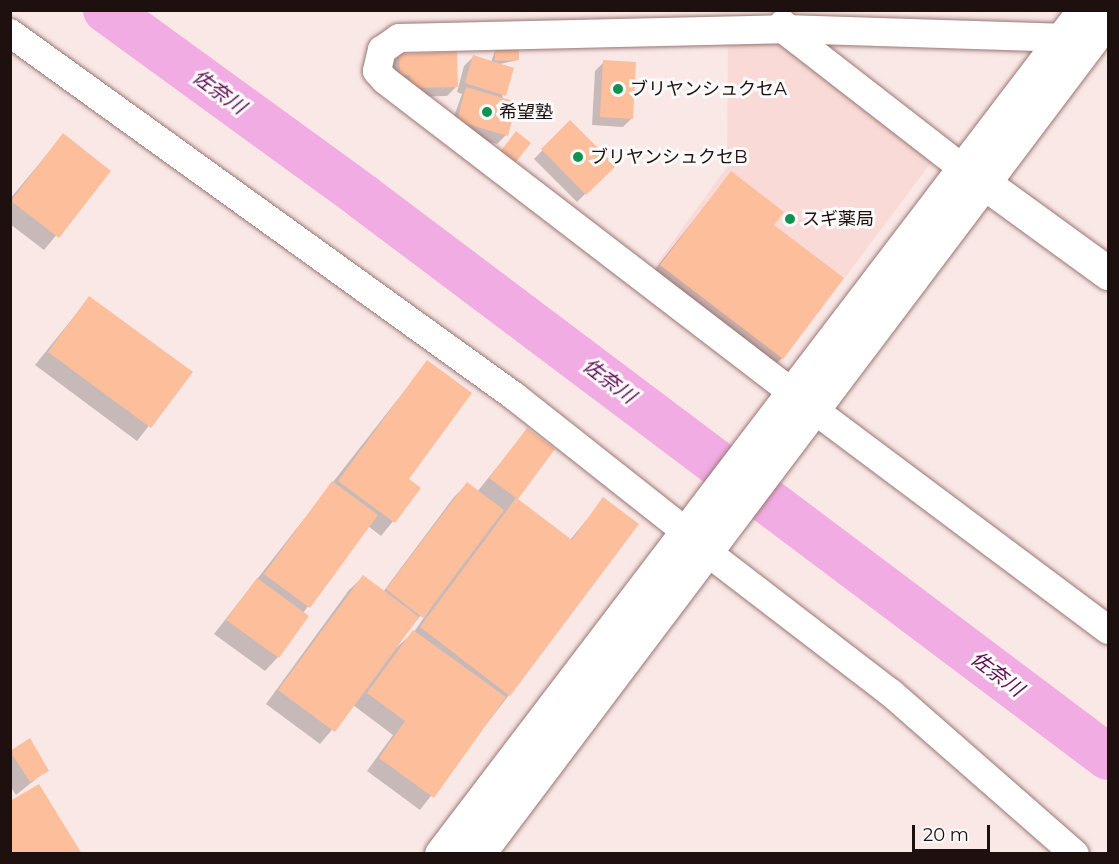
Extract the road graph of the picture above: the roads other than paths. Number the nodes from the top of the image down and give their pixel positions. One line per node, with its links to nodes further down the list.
1 (783, 20): 2 (street); 4 (street); 6 (street)
2 (1089, 26): 4 (street)
3 (10, 33): 7 (street)
4 (975, 177): 5 (street); 6 (street)
5 (1108, 273)
6 (795, 412): 7 (street); 8 (street)
7 (702, 534): 9 (street); 10 (street); 11 (street)
8 (1108, 630)
9 (441, 854)
10 (478, 854)
11 (1075, 854)

